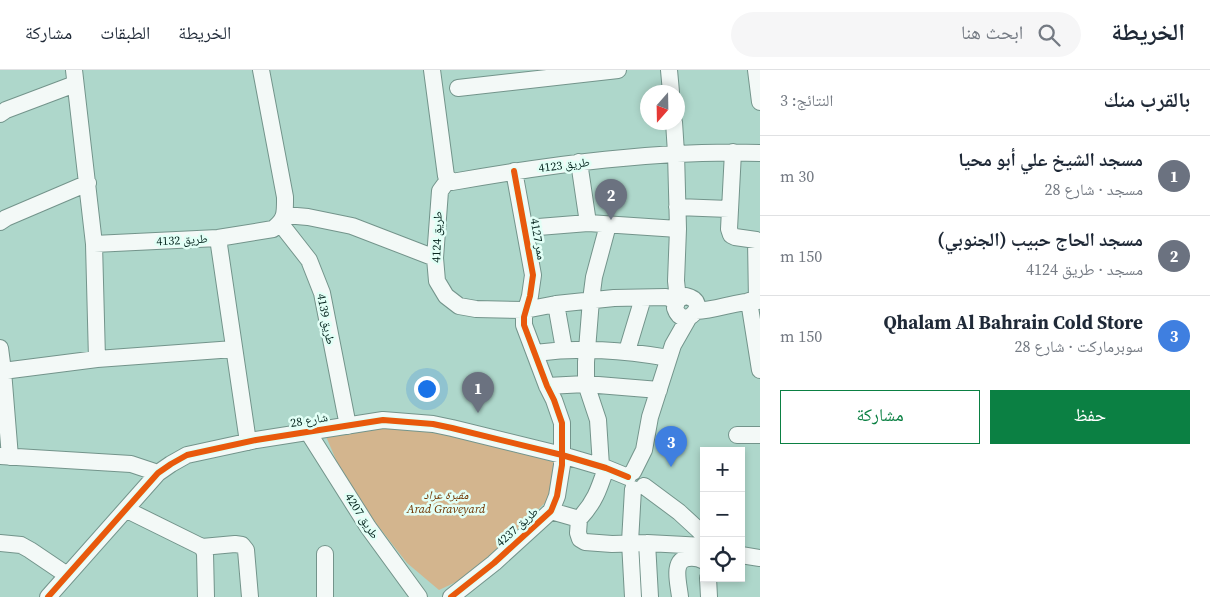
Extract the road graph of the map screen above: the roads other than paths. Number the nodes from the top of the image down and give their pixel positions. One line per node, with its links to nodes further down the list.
1 (262, 70): 23 (street)
2 (432, 70): 19 (street)
3 (618, 70): 6 (street)
4 (669, 70): 9 (street)
5 (756, 70): 11 (street)
6 (578, 72): 8 (street)
7 (74, 77): 12 (street); 20 (street)
8 (492, 77): 10 (street)
9 (670, 85)
10 (458, 88)
11 (760, 100)
12 (0, 114)
13 (675, 130): 16 (street)
14 (733, 152): 15 (street, طريق 4123); 16 (street, طريق 4123); 22 (street)
15 (760, 152)
16 (676, 153): 17 (street, طريق 4123); 21 (street)
17 (579, 162): 18 (street, طريق 4123); 25 (street)
18 (514, 171): 19 (street, طريق 4123); 27 (street, ممر 4127)
19 (450, 181): 32 (street, طريق 4124)
20 (88, 183): 24 (street); 31 (street)
21 (677, 207): 22 (street); 28 (street)
22 (729, 209): 30 (street)
23 (283, 219): 29 (street); 32 (street); 52 (street, طريق 4139)
24 (0, 222)
25 (588, 223): 26 (street); 27 (street)
26 (608, 225): 28 (street); 34 (street)
27 (526, 228): 38 (street, ممر 4127)
28 (678, 228): 37 (street)
29 (218, 238): 31 (street, طريق 4132); 40 (street, طريق 4132)
30 (758, 240): 35 (street)
31 (94, 244): 46 (street)
32 (435, 258): 38 (street, طريق 4124)
33 (643, 298): 34 (street, طريق 4124); 37 (street, طريق 4124); 43 (street)
34 (591, 300): 36 (street, طريق 4124); 42 (street)
35 (755, 301): 37 (street); 47 (street)
36 (556, 304): 38 (street, طريق 4124); 41 (street)
37 (685, 306): 44 (street)
38 (525, 310): 45 (street, طريق 4237)
39 (0, 348): 48 (street)
40 (234, 349): 46 (street); 56 (street, طريق 4132)
41 (564, 349): 42 (street); 45 (street)
42 (587, 349): 43 (street); 49 (street)
43 (627, 351): 44 (street)
44 (671, 352): 51 (street)
45 (535, 353): 50 (street, طريق 4237)
46 (97, 359): 48 (street)
47 (760, 370)
48 (3, 371): 58 (street)
49 (586, 384): 50 (street); 51 (street); 59 (street)
50 (547, 386): 57 (street, طريق 4237)
51 (659, 390): 61 (street)
52 (348, 426): 53 (street, شارع 28); 57 (street, شارع 28)
53 (308, 432): 56 (street, شارع 28); 82 (street, طريق 4207)
54 (737, 435): 55 (street)
55 (760, 435)
56 (248, 442): 60 (street, شارع 28)
57 (562, 455): 59 (street, شارع 28); 63 (street, طريق 4237)
58 (5, 456): 60 (street)
59 (603, 467): 61 (street, شارع 28); 64 (street)
60 (158, 473): 62 (street, شارع 28)
61 (637, 480): 65 (street, شارع 28); 66 (street)
62 (127, 510): 70 (street); 76 (street, شارع 28)
63 (551, 511): 64 (street, طريق 4237); 83 (street, طريق 4237)
64 (580, 518): 66 (street)
65 (700, 531)
66 (630, 542): 68 (street); 84 (street)
67 (0, 543): 76 (street)
68 (647, 543): 71 (street); 85 (street)
69 (700, 547): 71 (street)
70 (202, 548): 79 (street); 80 (street)
71 (682, 552): 74 (street); 86 (street)
72 (325, 554): 81 (street)
73 (745, 556): 75 (street)
74 (700, 559)
75 (760, 559)
76 (66, 575): 78 (street, شارع 28)
77 (708, 582): 87 (street)
78 (48, 597)
79 (206, 597)
80 (250, 597)
81 (326, 597)
82 (419, 597)
83 (451, 597)
84 (633, 597)
85 (650, 597)
86 (680, 597)
87 (709, 597)

